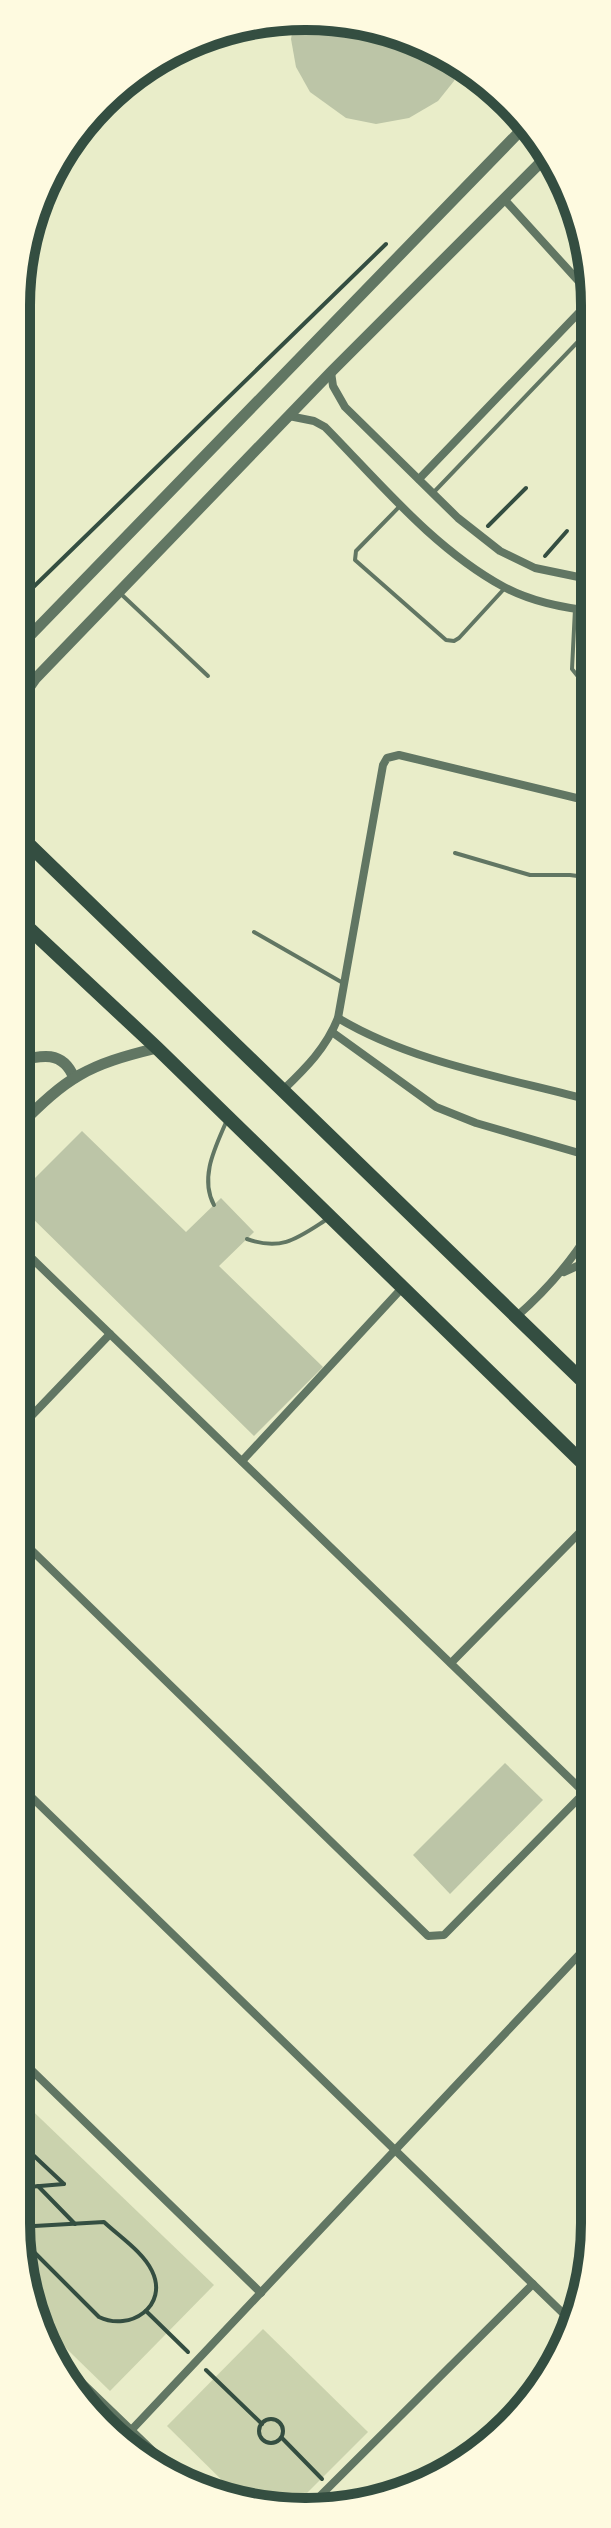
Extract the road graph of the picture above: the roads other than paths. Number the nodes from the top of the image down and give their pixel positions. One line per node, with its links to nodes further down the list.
1 (519, 132): 17 (street)
2 (541, 162): 3 (street)
3 (504, 199): 4 (street); 7 (street)
4 (580, 283)
5 (581, 310): 9 (street)
6 (581, 339): 10 (lane)
7 (331, 372): 8 (street); 9 (street)
8 (289, 416): 11 (street); 14 (street)
9 (419, 479): 10 (street)
10 (433, 493): 12 (street)
11 (402, 505): 13 (street); 13 (lane)
12 (581, 578)
13 (505, 588): 15 (street)
14 (119, 592): 18 (lane); 20 (street)
15 (575, 609): 16 (street); 19 (lane)
16 (581, 610)
17 (30, 635)
18 (208, 676)
19 (581, 679)
20 (30, 686)
21 (581, 799): 27 (street)
22 (30, 846): 33 (main road)
23 (455, 853): 24 (lane)
24 (581, 876)
25 (30, 930): 30 (main road)
26 (254, 932): 27 (lane)
27 (345, 984): 28 (street)
28 (338, 1018): 29 (street); 34 (street)
29 (332, 1032): 33 (street); 37 (street)
30 (157, 1048): 32 (street); 36 (main road)
31 (30, 1057): 32 (street)
32 (74, 1078): 35 (street)
33 (283, 1090): 46 (main road)
34 (581, 1098)
35 (30, 1115)
36 (228, 1116): 38 (lane); 39 (main road)
37 (581, 1154)
38 (214, 1205)
39 (331, 1217): 40 (lane); 45 (main road)
40 (247, 1239)
41 (581, 1245): 44 (street)
42 (30, 1257): 47 (street)
43 (581, 1266): 44 (street)
44 (557, 1277): 46 (street)
45 (403, 1287): 50 (street); 51 (main road)
46 (516, 1317): 48 (main road)
47 (110, 1334): 49 (street); 50 (street)
48 (581, 1379)
49 (31, 1417)
50 (242, 1461): 54 (street)
51 (581, 1461)
52 (581, 1531): 54 (street)
53 (31, 1549): 57 (street)
54 (451, 1663): 55 (street)
55 (581, 1788)
56 (31, 1796): 60 (street)
57 (581, 1796)
58 (581, 1953): 60 (street)
59 (31, 2069): 62 (street)
60 (395, 2151): 61 (street); 62 (street)
61 (533, 2284): 63 (street); 68 (street)
62 (261, 2293): 65 (street)
63 (565, 2315)
64 (83, 2383): 65 (street)
65 (131, 2430): 66 (street); 67 (street)
66 (129, 2433)
67 (152, 2450)
68 (320, 2497)

